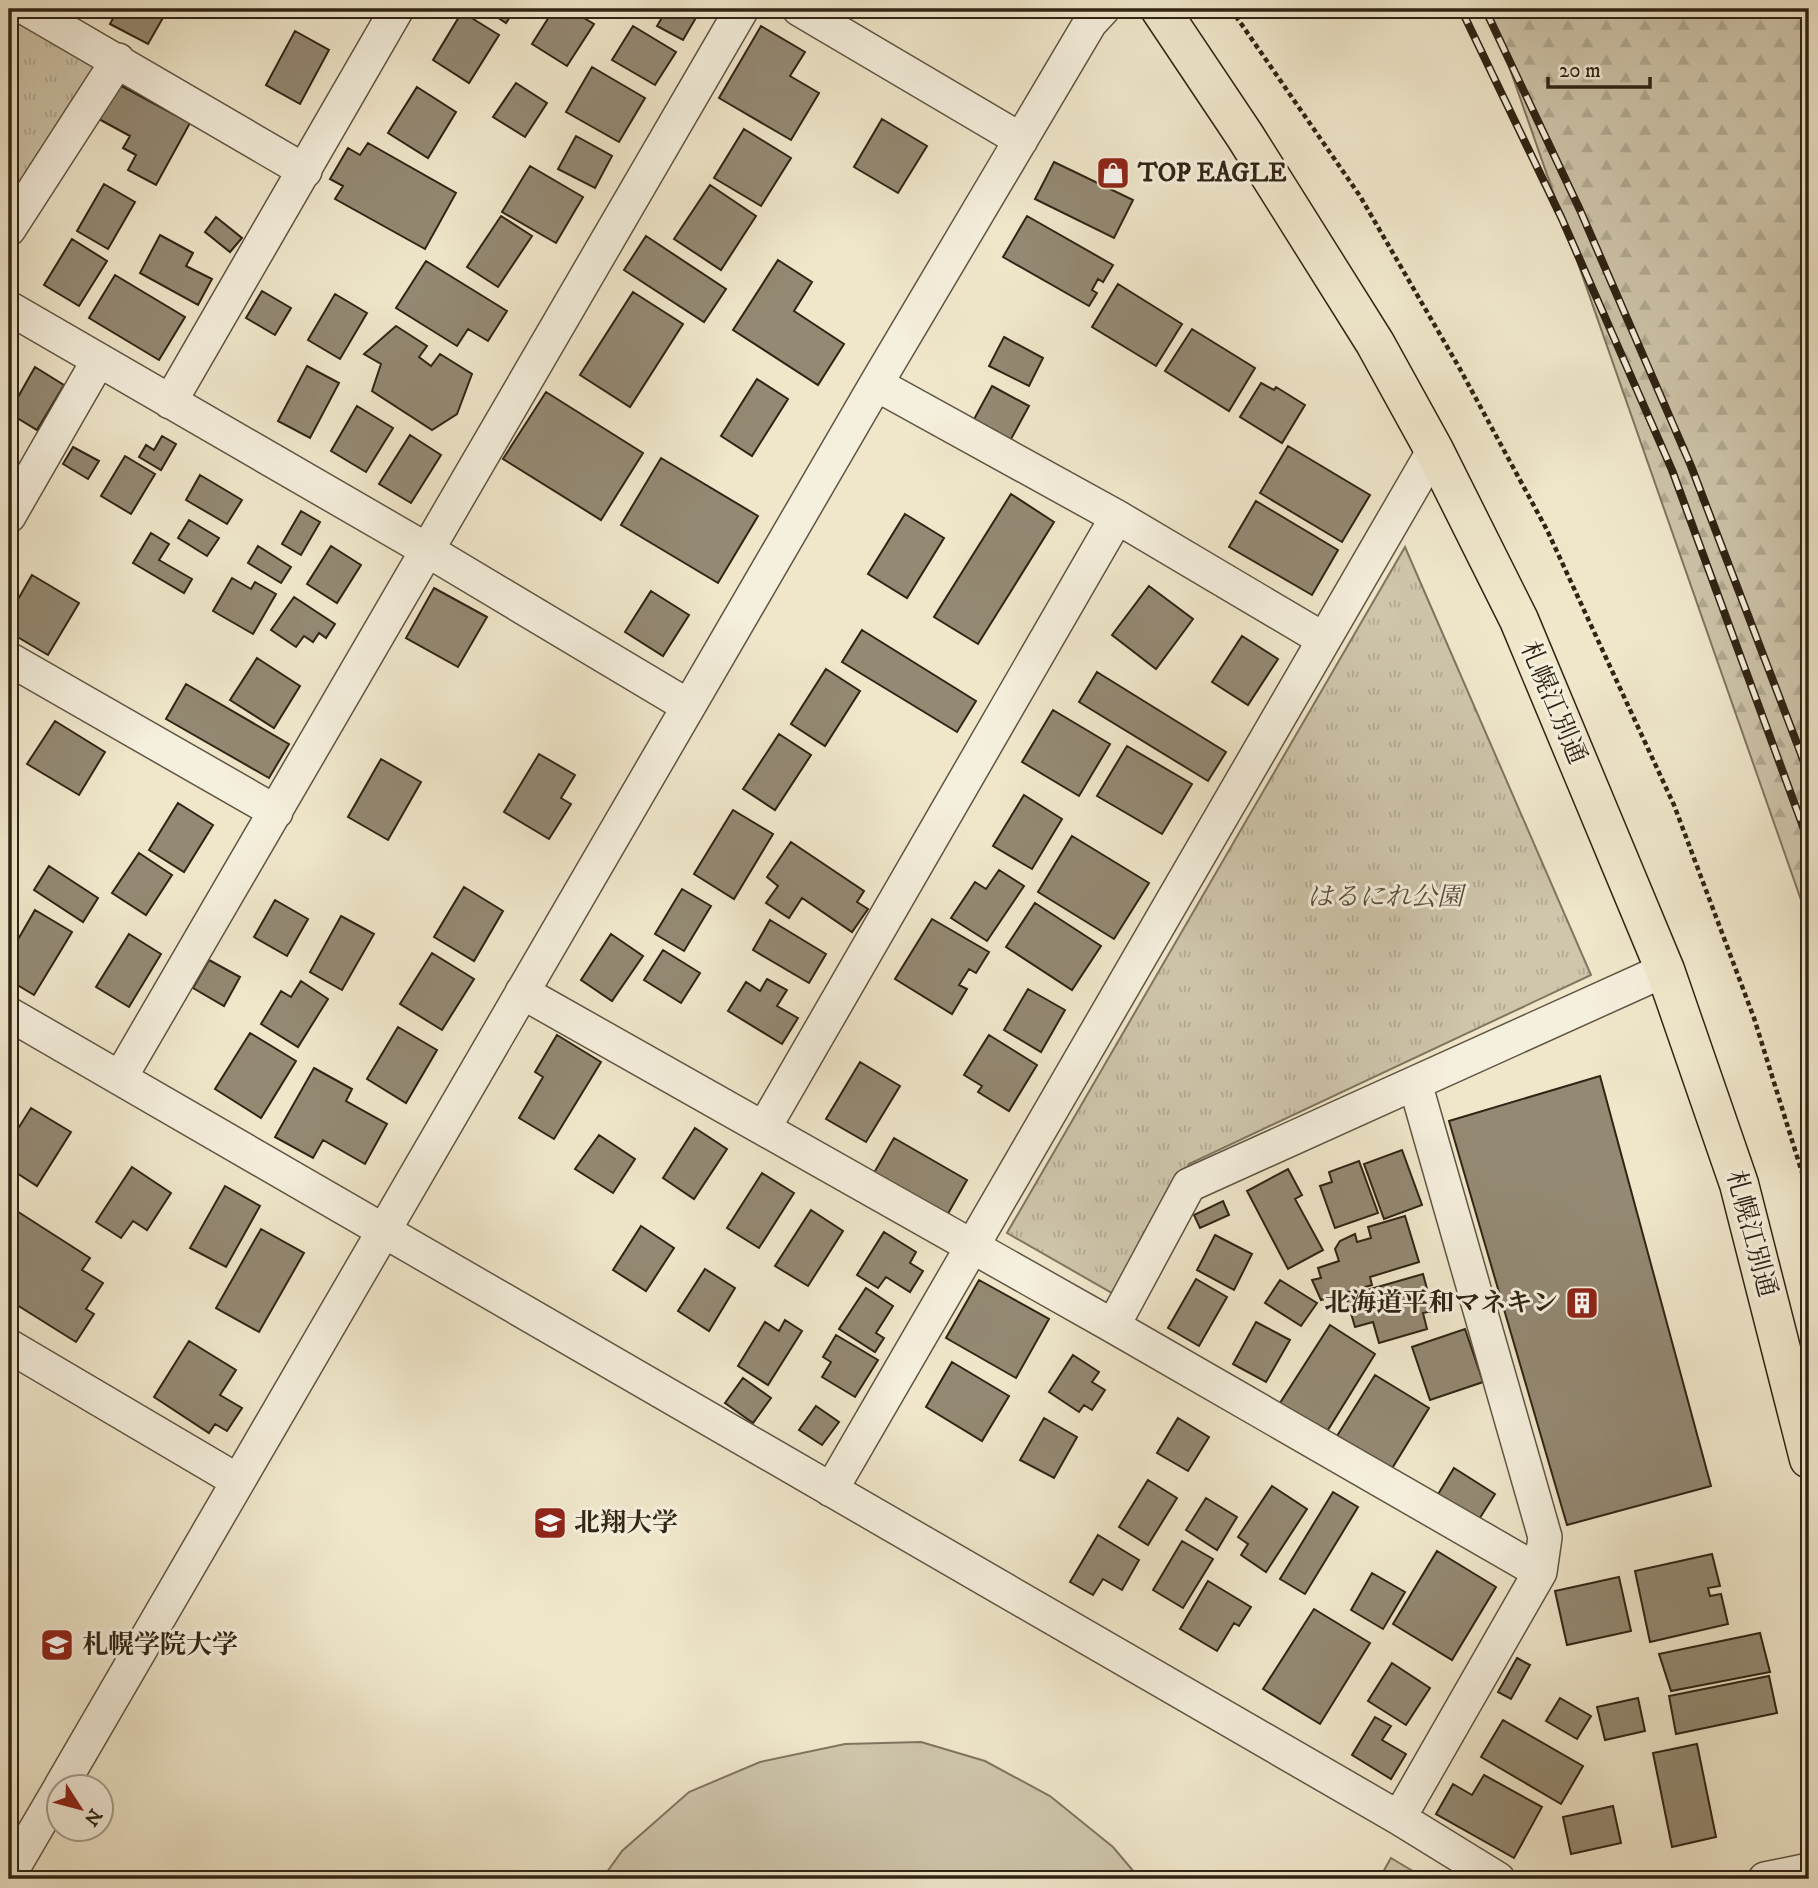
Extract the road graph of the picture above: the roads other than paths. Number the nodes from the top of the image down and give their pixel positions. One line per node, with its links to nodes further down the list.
1 (27, 9): 7 (street)
2 (397, 9): 9 (street)
3 (742, 9): 18 (street)
4 (799, 9): 8 (street)
5 (1103, 9): 8 (street)
6 (1160, 9): 15 (highway, 札幌江別通)
7 (118, 60): 9 (street); 10 (street)
8 (1020, 140): 13 (street)
9 (305, 171): 14 (street)
10 (9, 229)
11 (9, 308): 12 (street)
12 (98, 361): 14 (street); 16 (street)
13 (876, 384): 17 (street); 21 (street)
14 (170, 402): 18 (street)
15 (1434, 450): 19 (street); 23 (highway, 札幌江別通)
16 (9, 516)
17 (1117, 517): 19 (street); 28 (street)
18 (426, 550): 21 (street); 22 (street)
19 (1323, 639): 30 (street)
20 (9, 659): 22 (street)
21 (688, 706): 24 (street)
22 (276, 812): 26 (street)
23 (1665, 970): 27 (street); 33 (highway, 札幌江別通)
24 (522, 992): 28 (street); 29 (street)
25 (9, 1014): 26 (street)
26 (120, 1078): 29 (street)
27 (1415, 1083): 31 (street); 36 (street)
28 (764, 1128): 30 (street)
29 (385, 1231): 34 (street); 35 (street)
30 (973, 1249): 31 (street); 35 (street)
31 (1113, 1326): 36 (street)
32 (9, 1346): 34 (street)
33 (1809, 1458)
34 (239, 1481): 37 (street)
35 (831, 1490): 39 (street)
36 (1540, 1572): 39 (street)
37 (69, 1772)
38 (46, 1811): 41 (street)
39 (1399, 1818): 42 (street)
40 (1809, 1870): 43 (street)
41 (9, 1875)
42 (1498, 1879)
43 (1765, 1879)

